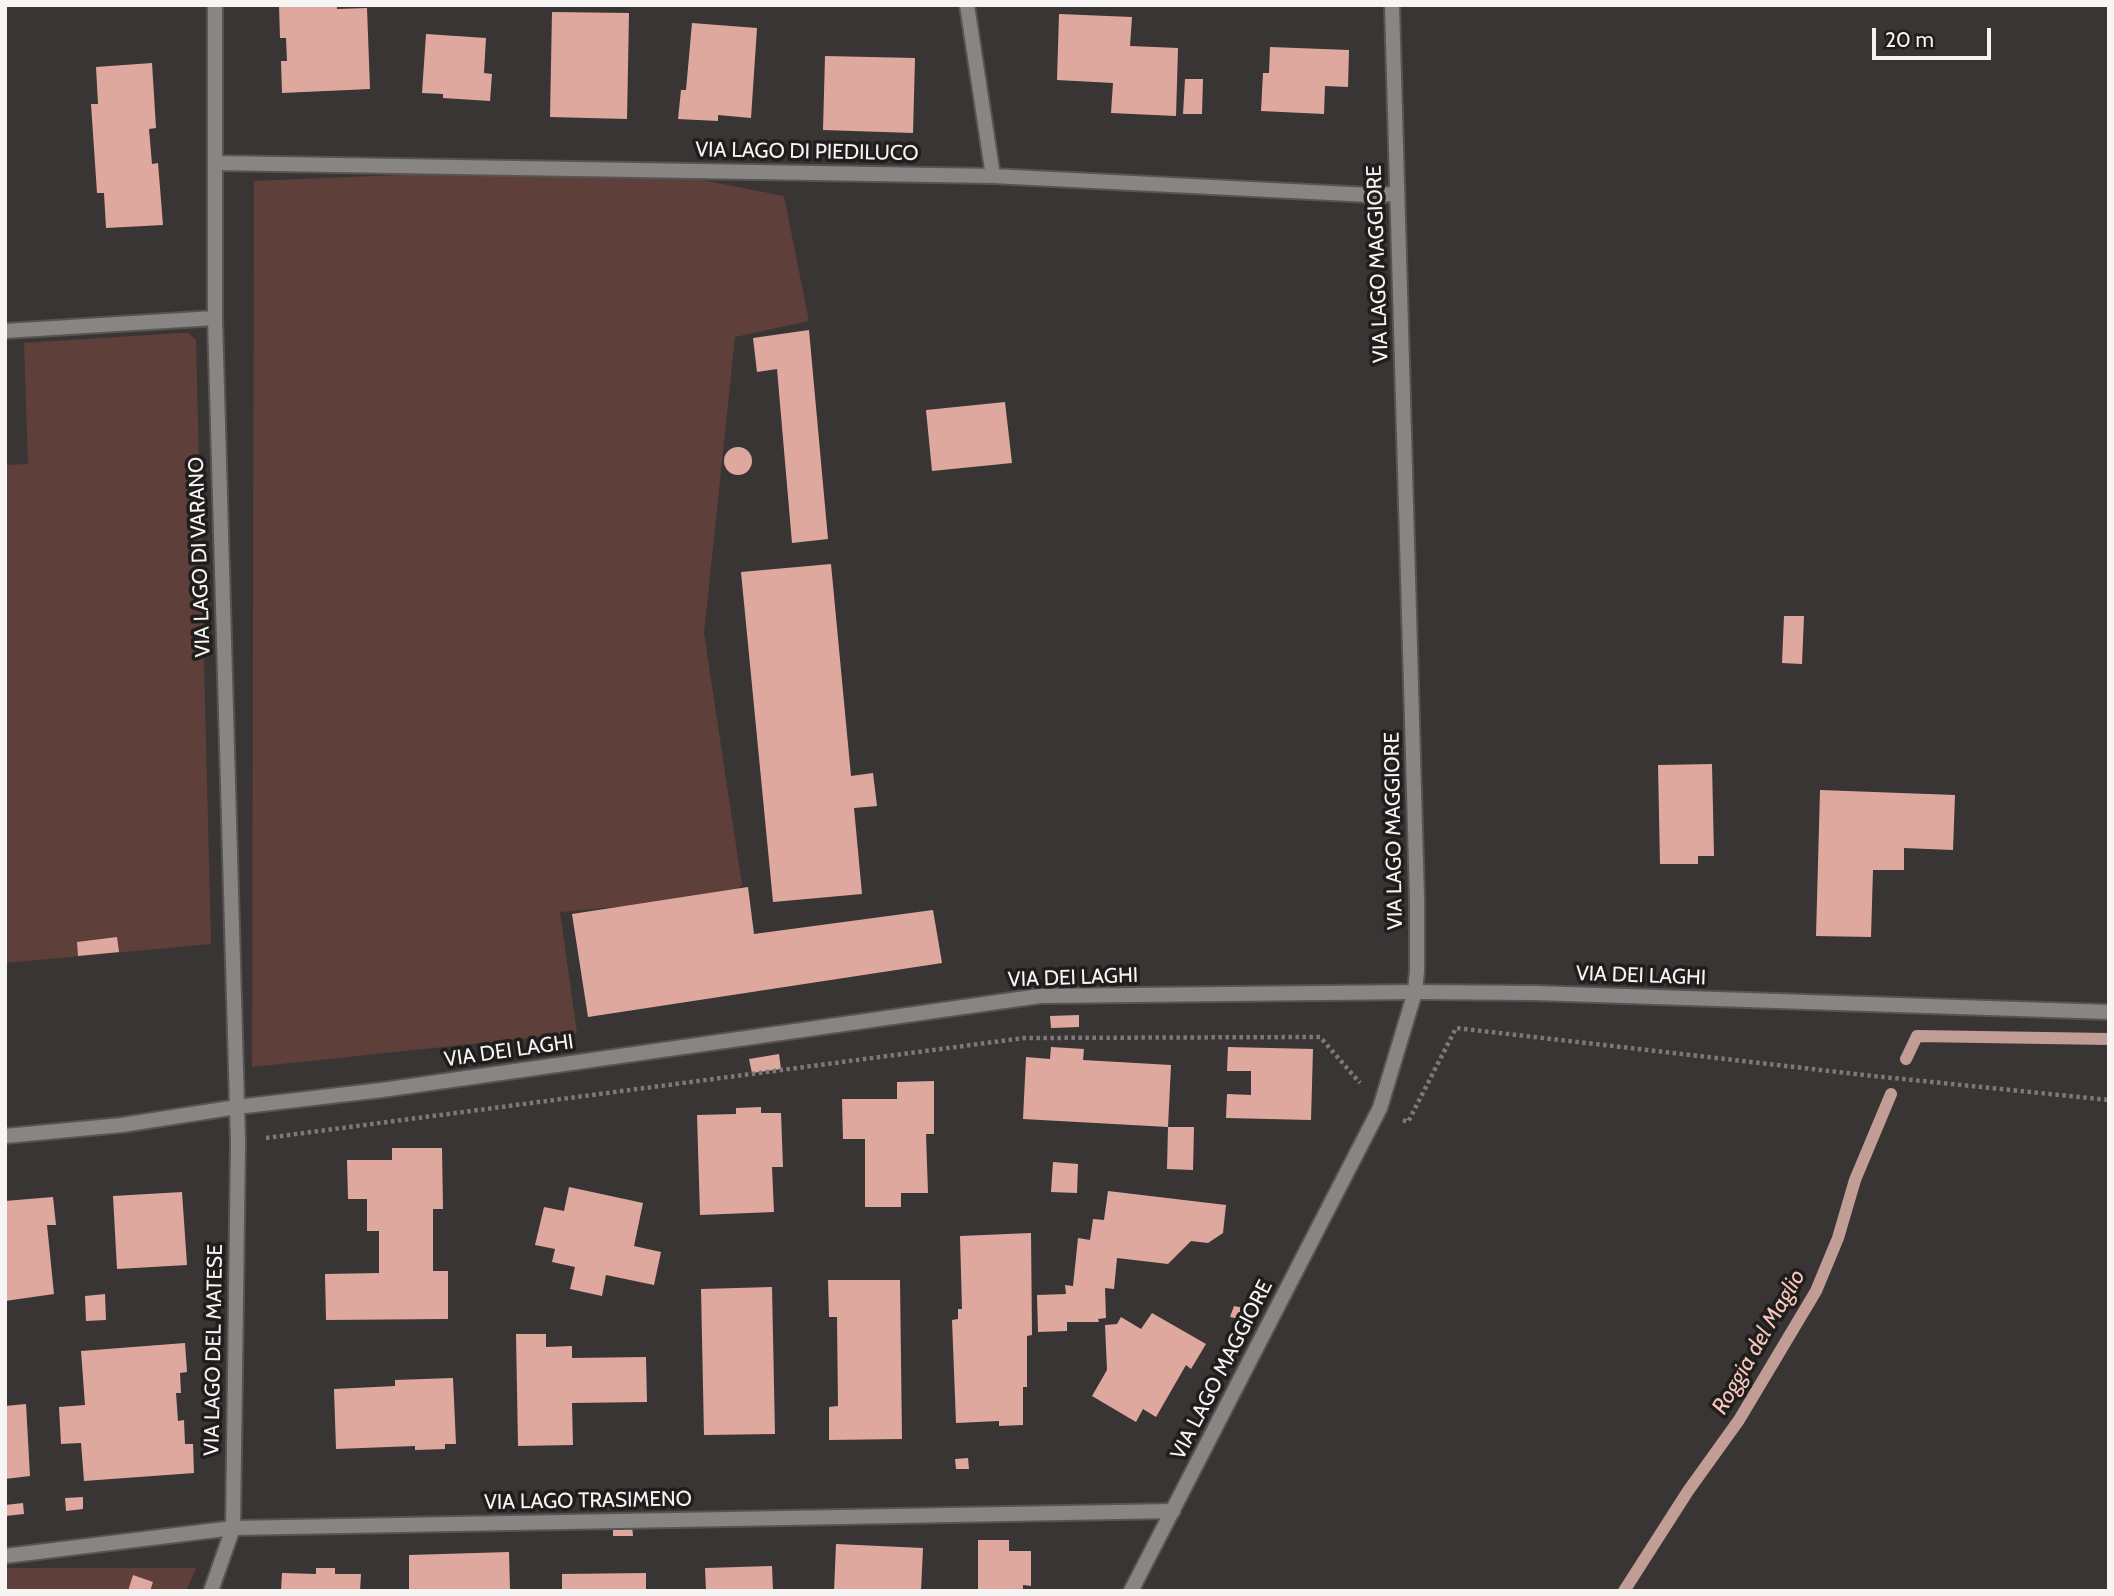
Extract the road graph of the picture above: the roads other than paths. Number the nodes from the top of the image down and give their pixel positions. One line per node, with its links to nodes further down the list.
1 (215, 5): 4 (street, VIA LAGO DI VARANO)
2 (967, 5): 5 (street)
3 (1392, 5): 6 (street, VIA LAGO MAGGIORE)
4 (217, 163): 5 (street, VIA LAGO DI PIEDILUCO); 7 (street, VIA LAGO DI VARANO)
5 (993, 176): 6 (street, VIA LAGO DI PIEDILUCO)
6 (1397, 194): 9 (street, VIA LAGO MAGGIORE)
7 (215, 317): 8 (street); 11 (street, VIA LAGO DI VARANO)
8 (5, 331)
9 (1415, 992): 10 (street, VIA DEI LAGHI); 11 (street, VIA DEI LAGHI); 13 (street, VIA LAGO MAGGIORE)
10 (2109, 1012)
11 (237, 1107): 12 (street, VIA DEI LAGHI); 14 (street, VIA LAGO DEL MATESE)
12 (5, 1136)
13 (1173, 1511): 14 (street, VIA LAGO TRASIMENO); 17 (street, VIA LAGO MAGGIORE)
14 (233, 1528): 15 (street, VIA LAGO TRASIMENO); 16 (street, VIA LAGO DEL MATESE)
15 (5, 1556)
16 (211, 1591)
17 (1131, 1591)

